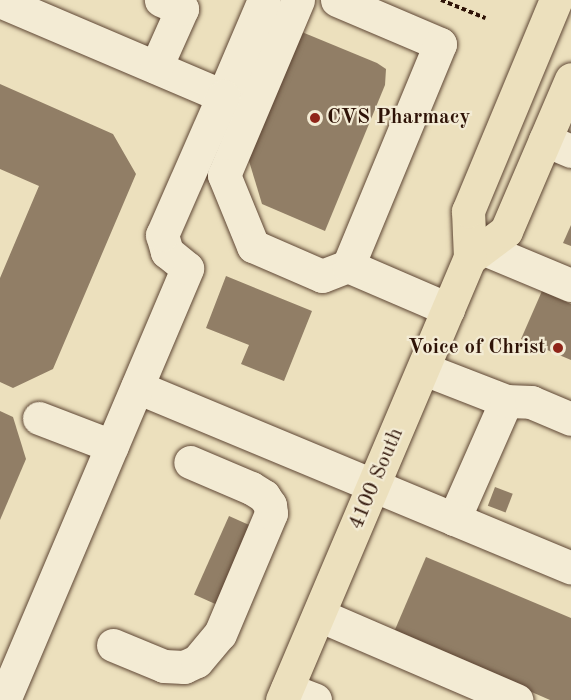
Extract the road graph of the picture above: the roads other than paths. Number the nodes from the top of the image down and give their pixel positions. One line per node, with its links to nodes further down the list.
1 (264, 0): 10 (lane)
2 (298, 0): 13 (lane)
3 (337, 0): 13 (lane)
4 (558, 0): 6 (main road); 12 (main road, 4100 South)
5 (182, 3): 8 (lane)
6 (571, 5)
7 (36, 7): 8 (lane)
8 (156, 67): 10 (lane)
9 (568, 92): 11 (main road, 4100 South)
10 (223, 96): 17 (lane)
11 (558, 145): 12 (main road, 4100 South)
12 (476, 253): 14 (lane); 15 (main road, 4100 South)
13 (348, 266): 15 (lane)
14 (571, 285)
15 (448, 309): 16 (main road, 4100 South)
16 (424, 369): 18 (lane); 23 (main road, 4100 South)
17 (137, 387): 21 (lane); 23 (lane)
18 (506, 401): 20 (lane); 24 (lane)
19 (39, 418): 21 (lane)
20 (571, 419)
21 (112, 446): 29 (lane)
22 (190, 462): 27 (lane)
23 (374, 486): 24 (lane); 26 (main road, 4100 South)
24 (454, 519): 25 (lane)
25 (571, 568)
26 (318, 615): 28 (main road, 4100 South); 30 (lane)
27 (116, 637)
28 (295, 696)
29 (3, 700)
30 (516, 700)

